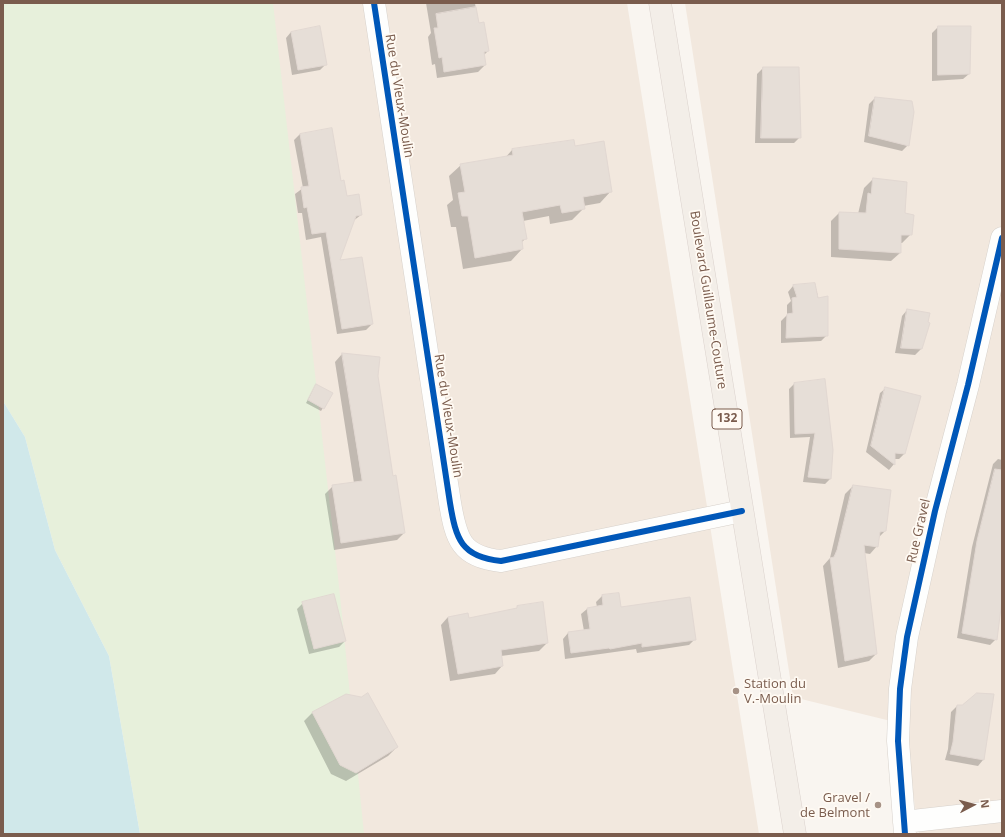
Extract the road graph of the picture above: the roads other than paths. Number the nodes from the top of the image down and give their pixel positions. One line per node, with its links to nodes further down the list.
1 (374, 3): 4 (street, Rue du Vieux-Moulin)
2 (660, 3): 4 (main road, Boulevard Guillaume-Couture / 132)
3 (1002, 238): 6 (street, Rue Gravel)
4 (742, 511): 7 (main road, Boulevard Guillaume-Couture / 132)
5 (1002, 811): 6 (street)
6 (904, 828)
7 (795, 834)

